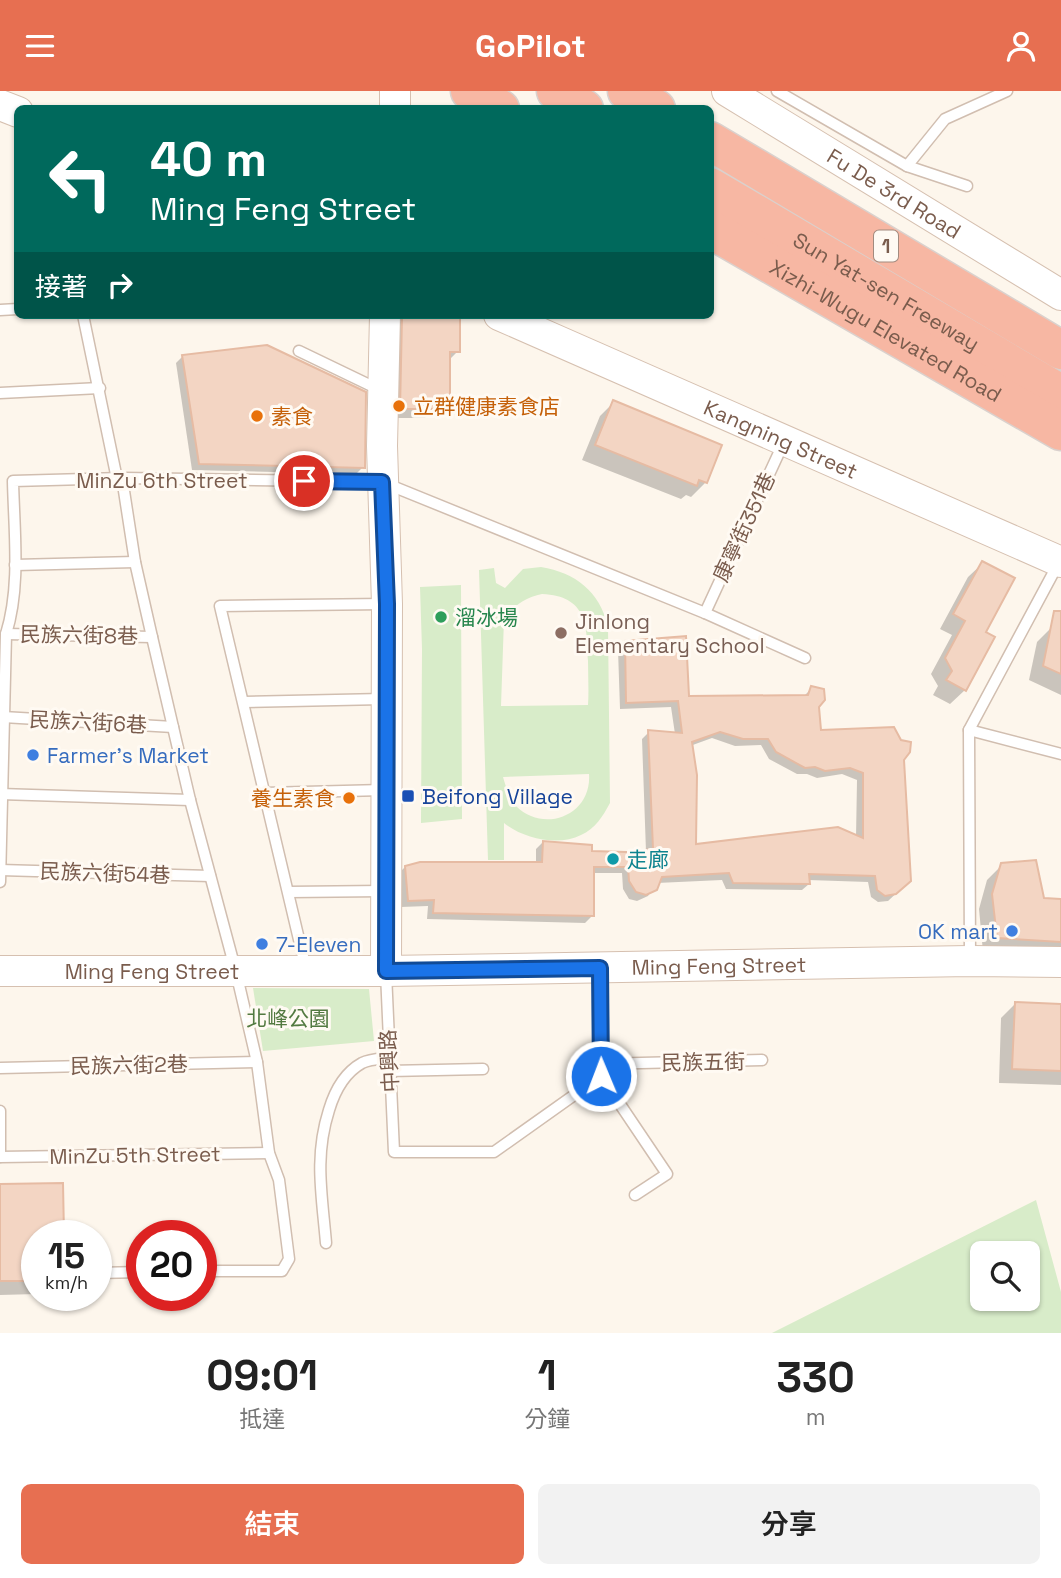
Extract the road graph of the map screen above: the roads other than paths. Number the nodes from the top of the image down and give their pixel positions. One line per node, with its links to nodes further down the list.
1 (470, 91): 7 (highway)
2 (556, 91): 8 (highway)
3 (627, 91): 9 (highway)
4 (727, 91): 15 (street, Fu De 3rd Road)
5 (777, 91): 11 (lane)
6 (1007, 91): 11 (lane)
7 (493, 105)
8 (578, 105)
9 (650, 105)
10 (714, 143): 19 (highway, Sun Yat-sen Freeway / 1)
11 (907, 166): 12 (lane)
12 (967, 185)
13 (714, 189): 24 (highway, Sun Yat-sen Freeway / 1)
14 (714, 231): 25 (highway, Xizhi-Wugu Elevated Road)
15 (1061, 295)
16 (84, 319): 21 (lane)
17 (384, 319): 22 (street)
18 (508, 319): 26 (street, Kangning Street)
19 (1061, 350)
20 (299, 351): 22 (lane)
21 (100, 388): 23 (lane); 27 (lane)
22 (383, 391): 28 (street)
23 (0, 393)
24 (1061, 394)
25 (1061, 431)
26 (784, 441): 30 (street, Kangning Street); 33 (lane, 康寧街351巷)
27 (119, 478): 28 (lane, MinZu 6th Street); 29 (lane); 31 (lane, MinZu 6th Street)
28 (382, 482): 32 (street); 33 (lane, MinZu 6th Street)
29 (135, 562): 31 (lane); 36 (lane)
30 (1060, 562): 42 (lane)
31 (15, 565): 34 (lane, MinZu 6th Street)
32 (387, 604): 38 (street); 39 (lane)
33 (705, 613): 37 (lane, MinZu 6th Street)
34 (6, 615): 35 (lane, MinZu 6th Street)
35 (6, 633): 36 (lane, 民族六街8巷); 40 (lane, MinZu 6th Street)
36 (152, 637): 41 (lane)
37 (805, 657)
38 (386, 698): 39 (lane); 44 (street)
39 (244, 702): 45 (lane)
40 (2, 713): 41 (lane, 民族六街6巷); 46 (lane, MinZu 6th Street)
41 (173, 727): 47 (lane)
42 (969, 730): 43 (lane); 53 (lane)
43 (1061, 754)
44 (386, 790): 45 (lane); 51 (street)
45 (265, 793): 52 (lane)
46 (1, 794): 47 (lane); 48 (lane, MinZu 6th Street)
47 (190, 800): 49 (lane)
48 (0, 870): 49 (lane, 民族六街54巷); 50 (lane, MinZu 6th Street)
49 (210, 876): 59 (lane)
50 (0, 882)
51 (386, 891): 52 (lane); 58 (street)
52 (289, 892): 57 (lane)
53 (970, 961): 54 (street, Ming Feng Street); 55 (street, Ming Feng Street)
54 (1061, 962)
55 (600, 968): 58 (street, Ming Feng Street); 65 (lane)
56 (0, 971): 59 (street, Ming Feng Street)
57 (306, 971): 58 (street, Ming Feng Street); 59 (street, Ming Feng Street)
58 (386, 971): 60 (lane, 中興路)
59 (236, 972): 62 (lane)
60 (388, 1058): 66 (lane, 中興路); 71 (lane)
61 (762, 1060): 65 (lane, 民族五街)
62 (257, 1062): 63 (lane, 民族六街2巷); 68 (lane)
63 (0, 1068)
64 (483, 1069): 66 (lane)
65 (601, 1070): 66 (lane, 中興路); 70 (lane)
66 (389, 1071)
67 (0, 1111): 69 (lane)
68 (269, 1153): 69 (lane, MinZu 5th Street); 72 (lane)
69 (0, 1157)
70 (635, 1195)
71 (327, 1243)
72 (217, 1271)

